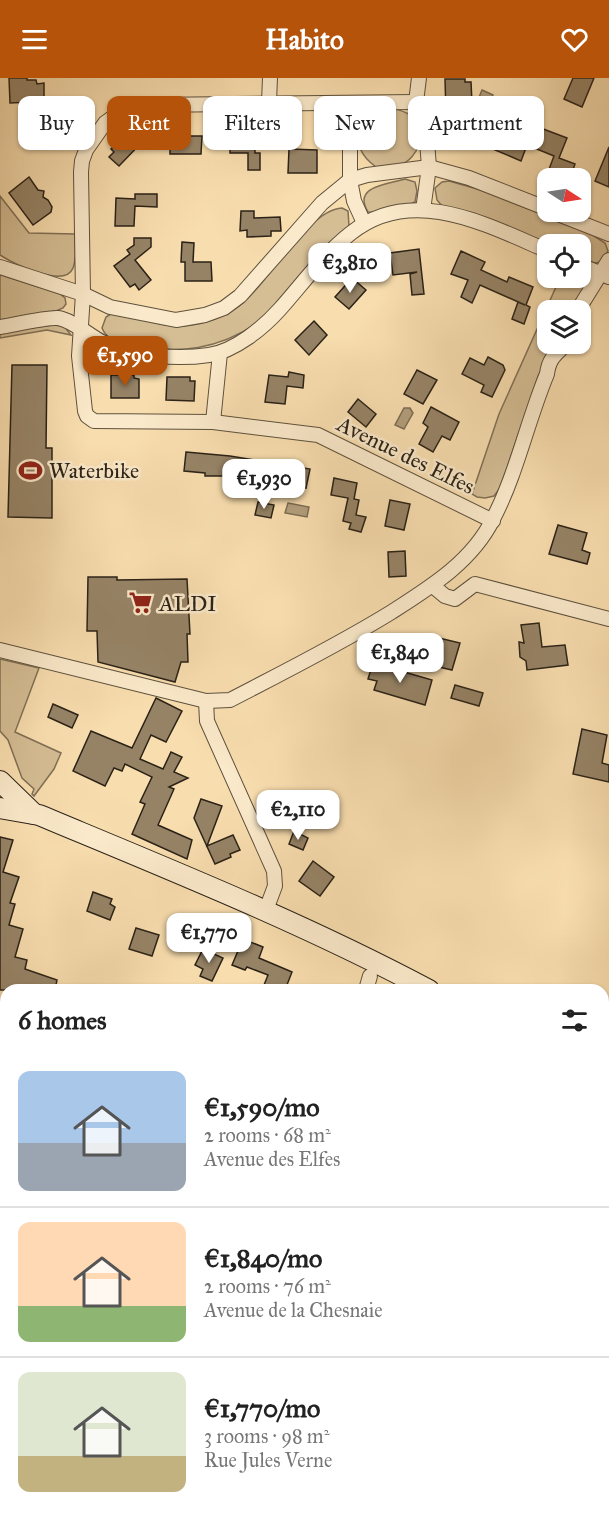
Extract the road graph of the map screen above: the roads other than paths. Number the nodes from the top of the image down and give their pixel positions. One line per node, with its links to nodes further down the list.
1 (270, 78): 3 (street)
2 (419, 78): 4 (street)
3 (269, 96)
4 (417, 96)
5 (203, 104): 19 (street)
6 (350, 150): 9 (street)
7 (428, 150): 8 (street)
8 (429, 167): 9 (street); 10 (street); 11 (street)
9 (350, 180): 13 (street); 19 (street)
10 (537, 205)
11 (423, 210): 13 (street); 15 (street)
12 (578, 222): 14 (street)
13 (364, 223): 23 (street)
14 (609, 234)
15 (537, 246)
16 (609, 260): 18 (street)
17 (0, 267): 19 (street)
18 (604, 275): 20 (street)
19 (83, 294): 22 (street)
20 (585, 300)
21 (0, 327): 22 (street)
22 (80, 328): 23 (street); 25 (street, Avenue des Elfes)
23 (220, 353): 25 (street)
24 (554, 354): 26 (street, Avenue des Elfes)
25 (213, 423): 26 (street, Avenue des Elfes)
26 (493, 521): 27 (street)
27 (433, 586): 28 (street); 30 (street)
28 (609, 619)
29 (0, 650): 30 (street)
30 (206, 701): 34 (street)
31 (0, 780): 33 (main road)
32 (0, 808): 33 (main road)
33 (34, 814): 34 (main road)
34 (266, 910): 35 (main road)
35 (418, 984)

